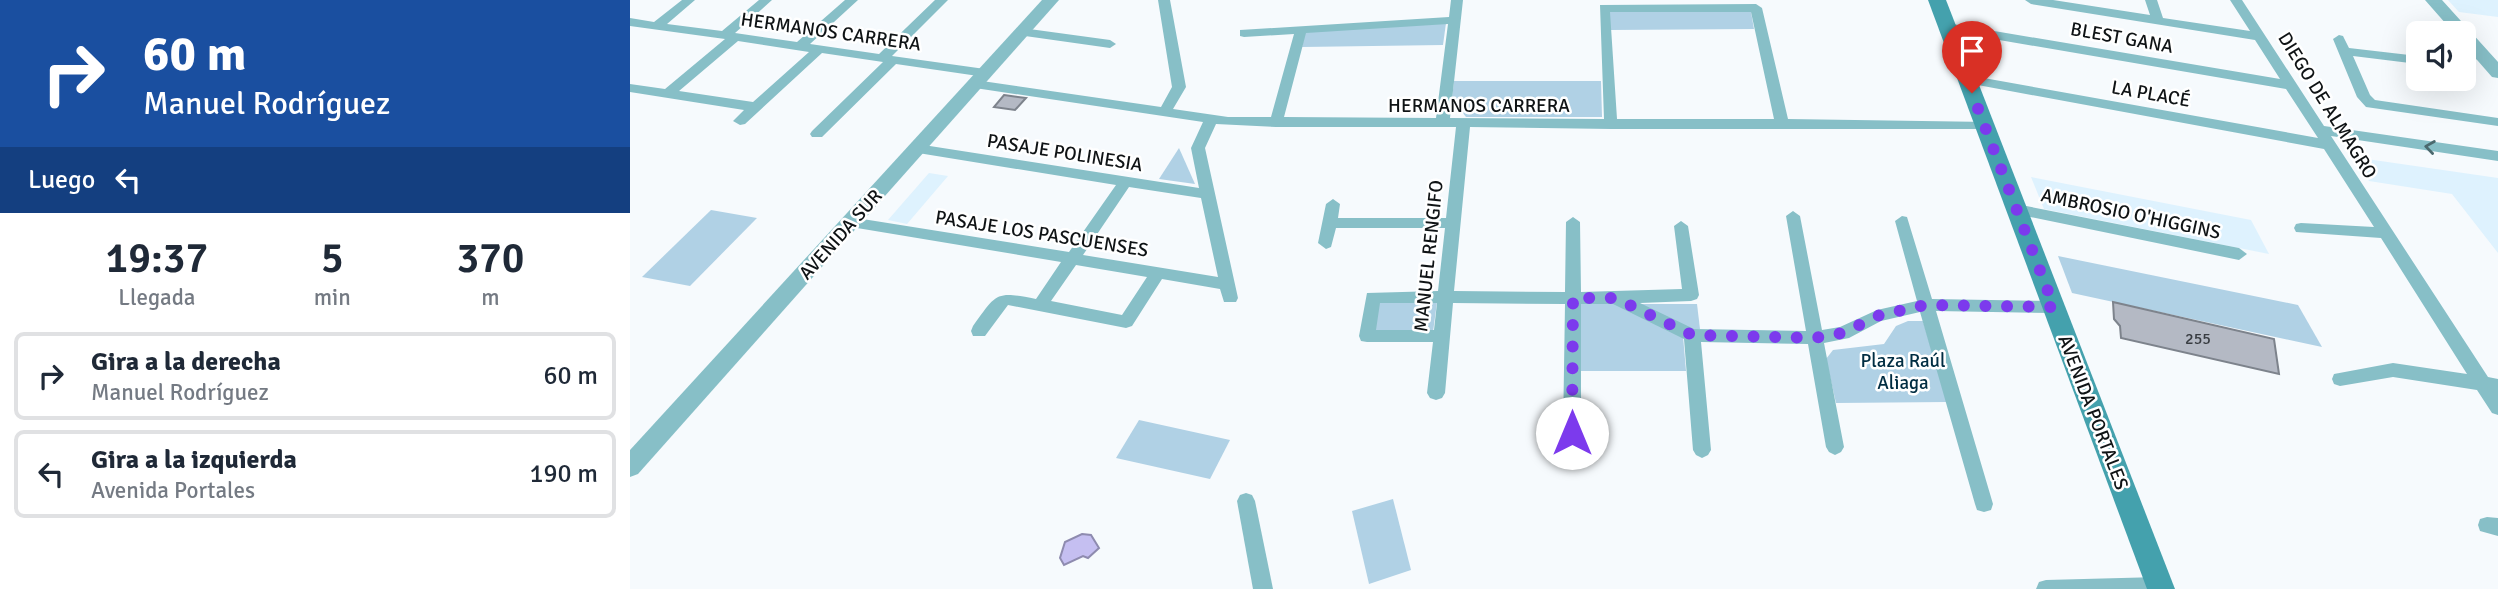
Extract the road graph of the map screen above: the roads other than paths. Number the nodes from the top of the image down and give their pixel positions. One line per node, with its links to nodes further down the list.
1 (689, 0): 18 (street)
2 (766, 0): 23 (street)
3 (852, 0): 26 (street)
4 (942, 0): 32 (street)
5 (1051, 0): 21 (street, AVENIDA SUR)
6 (1164, 0): 40 (street)
7 (1457, 0): 14 (street)
8 (1937, 0): 19 (main road, AVENIDA PORTALES)
9 (2031, 0): 13 (street)
10 (2151, 0): 15 (street)
11 (2236, 0): 24 (street, DIEGO DE ALMAGRO)
12 (2433, 0): 16 (street)
13 (2087, 5): 15 (street)
14 (1455, 20): 20 (street); 45 (street)
15 (2158, 21): 24 (street)
16 (2452, 21)
17 (630, 22): 18 (street, HERMANOS CARRERA)
18 (656, 26): 23 (street, HERMANOS CARRERA)
19 (1947, 27): 35 (main road, AVENIDA PORTALES); 36 (street, BLEST GANA)
20 (1301, 30): 22 (street); 44 (street)
21 (1022, 32): 25 (street); 34 (street, AVENIDA SUR)
22 (1244, 33)
23 (730, 36): 26 (street, HERMANOS CARRERA); 38 (street)
24 (2261, 37): 36 (street, DIEGO DE ALMAGRO)
25 (1110, 44)
26 (800, 46): 28 (street, HERMANOS CARRERA)
27 (2476, 48): 29 (street)
28 (819, 49): 32 (street, HERMANOS CARRERA); 39 (street)
29 (2482, 55): 30 (street); 33 (street)
30 (2476, 56)
31 (2406, 58): 43 (street)
32 (888, 59): 34 (street, HERMANOS CARRERA); 51 (street)
33 (2498, 73)
34 (980, 78): 40 (street, HERMANOS CARRERA); 53 (street, AVENIDA SUR)
35 (1966, 79): 49 (main road, AVENIDA PORTALES); 52 (street, LA PLACÉ)
36 (2290, 85): 50 (street, DIEGO DE ALMAGRO)
37 (630, 88): 38 (street)
38 (668, 93): 39 (street)
39 (756, 107): 42 (street)
40 (1164, 113): 41 (street, HERMANOS CARRERA)
41 (1211, 120): 44 (street, HERMANOS CARRERA); 56 (street)
42 (740, 121)
43 (2498, 122)
44 (1276, 123): 45 (street, HERMANOS CARRERA)
45 (1442, 124): 46 (street, HERMANOS CARRERA)
46 (1463, 124): 47 (street, HERMANOS CARRERA); 64 (street, MANUEL RENGIFO)
47 (1611, 125): 48 (street, HERMANOS CARRERA); 48 (street)
48 (1782, 125): 49 (street, HERMANOS CARRERA)
49 (1984, 125): 58 (main road, AVENIDA PORTALES)
50 (2318, 130): 52 (street, DIEGO DE ALMAGRO); 54 (street, one-way to 50)
51 (817, 134)
52 (2328, 145): 67 (street, DIEGO DE ALMAGRO)
53 (917, 149): 55 (street, PASAJE POLINESIA); 61 (street, AVENIDA SUR)
54 (2498, 156)
55 (1126, 181): 56 (street, PASAJE POLINESIA); 70 (street)
56 (1208, 194): 71 (street, PASAJE LOS PASCUENSES)
57 (1333, 204): 63 (street)
58 (2016, 209): 69 (street, AMBROSIO O'HIGGINS); 77 (main road, AVENIDA PORTALES)
59 (1793, 216): 81 (street)
60 (1902, 221): 76 (street)
61 (850, 222): 70 (street, PASAJE LOS PASCUENSES); 89 (street, AVENIDA SUR)
62 (1573, 222): 73 (street)
63 (1329, 223): 64 (street); 68 (street)
64 (1453, 223): 72 (street, MANUEL RENGIFO)
65 (1681, 226): 74 (street)
66 (2301, 228): 67 (street)
67 (2385, 233): 83 (street, DIEGO DE ALMAGRO)
68 (1326, 243)
69 (2239, 254)
70 (1073, 257): 71 (street, PASAJE LOS PASCUENSES); 75 (street)
71 (1158, 272): 75 (street)
72 (1445, 297): 73 (street); 80 (street, MANUEL RENGIFO); 80 (street)
73 (1573, 298): 74 (street); 86 (street)
74 (1615, 298): 79 (street)
75 (1041, 304): 78 (street)
76 (1925, 305): 77 (street); 81 (street); 91 (street)
77 (2054, 307): 92 (main road, AVENIDA PORTALES)
78 (979, 331)
79 (1692, 335): 81 (street); 88 (street)
80 (1441, 336): 84 (street, MANUEL RENGIFO)
81 (1814, 338): 87 (street)
82 (2340, 379): 83 (street)
83 (2490, 385): 85 (street, DIEGO DE ALMAGRO)
84 (1436, 393)
85 (2498, 408)
86 (1572, 433)
87 (1835, 447)
88 (1702, 450)
89 (633, 459)
90 (1246, 501): 93 (street)
91 (1984, 504)
92 (2160, 588): 94 (street)
93 (1263, 589)
94 (2046, 589)

